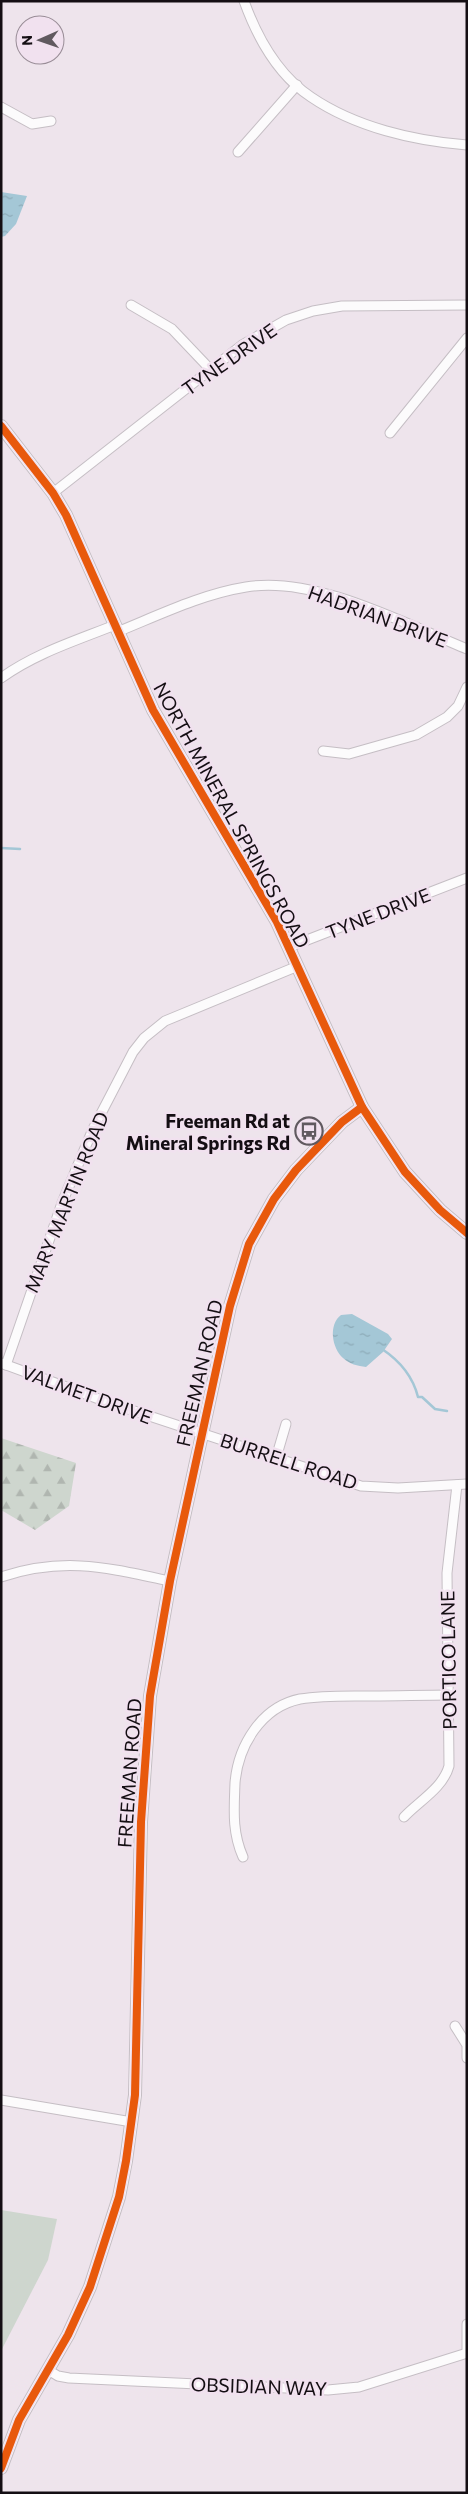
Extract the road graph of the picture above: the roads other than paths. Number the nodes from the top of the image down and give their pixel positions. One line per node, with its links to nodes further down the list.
1 (244, 1): 2 (street)
2 (297, 85): 5 (street); 6 (street)
3 (1, 107): 4 (street)
4 (51, 121)
5 (467, 145)
6 (238, 152)
7 (131, 305): 10 (street)
8 (467, 306): 10 (street, TYNE DRIVE)
9 (467, 338): 12 (street)
10 (210, 369): 13 (street, TYNE DRIVE)
11 (1, 426): 13 (street, NORTH MINERAL SPRINGS ROAD)
12 (390, 433)
13 (53, 493): 14 (street, NORTH MINERAL SPRINGS ROAD)
14 (116, 628): 15 (street, HADRIAN DRIVE); 16 (street, HADRIAN DRIVE); 20 (street, NORTH MINERAL SPRINGS ROAD)
15 (467, 649)
16 (1, 678)
17 (467, 687): 18 (street)
18 (324, 751)
19 (467, 878): 20 (street, TYNE DRIVE)
20 (289, 947): 21 (street, NORTH MINERAL SPRINGS ROAD)
21 (298, 966): 22 (street, NORTH MINERAL SPRINGS ROAD); 24 (street, MARY MARTIN ROAD)
22 (362, 1107): 23 (street, NORTH MINERAL SPRINGS ROAD); 26 (street, FREEMAN ROAD)
23 (467, 1233)
24 (4, 1364): 26 (street, VALMET DRIVE)
25 (286, 1424): 27 (street)
26 (202, 1433): 27 (street, BURRELL ROAD); 30 (street, FREEMAN ROAD)
27 (276, 1458): 28 (street, BURRELL ROAD)
28 (462, 1484): 31 (street, PORTICO LANE)
29 (1, 1577): 30 (street)
30 (170, 1581): 37 (street, FREEMAN ROAD)
31 (449, 1695): 32 (street, PORTICO LANE); 33 (street)
32 (404, 1817)
33 (243, 1857)
34 (455, 2026): 35 (street)
35 (467, 2058)
36 (1, 2100): 37 (street)
37 (132, 2122): 40 (street, FREEMAN ROAD)
38 (467, 2324): 39 (street)
39 (467, 2353): 40 (street, OBSIDIAN WAY)
40 (48, 2370): 41 (street, FREEMAN ROAD)
41 (1, 2468)

